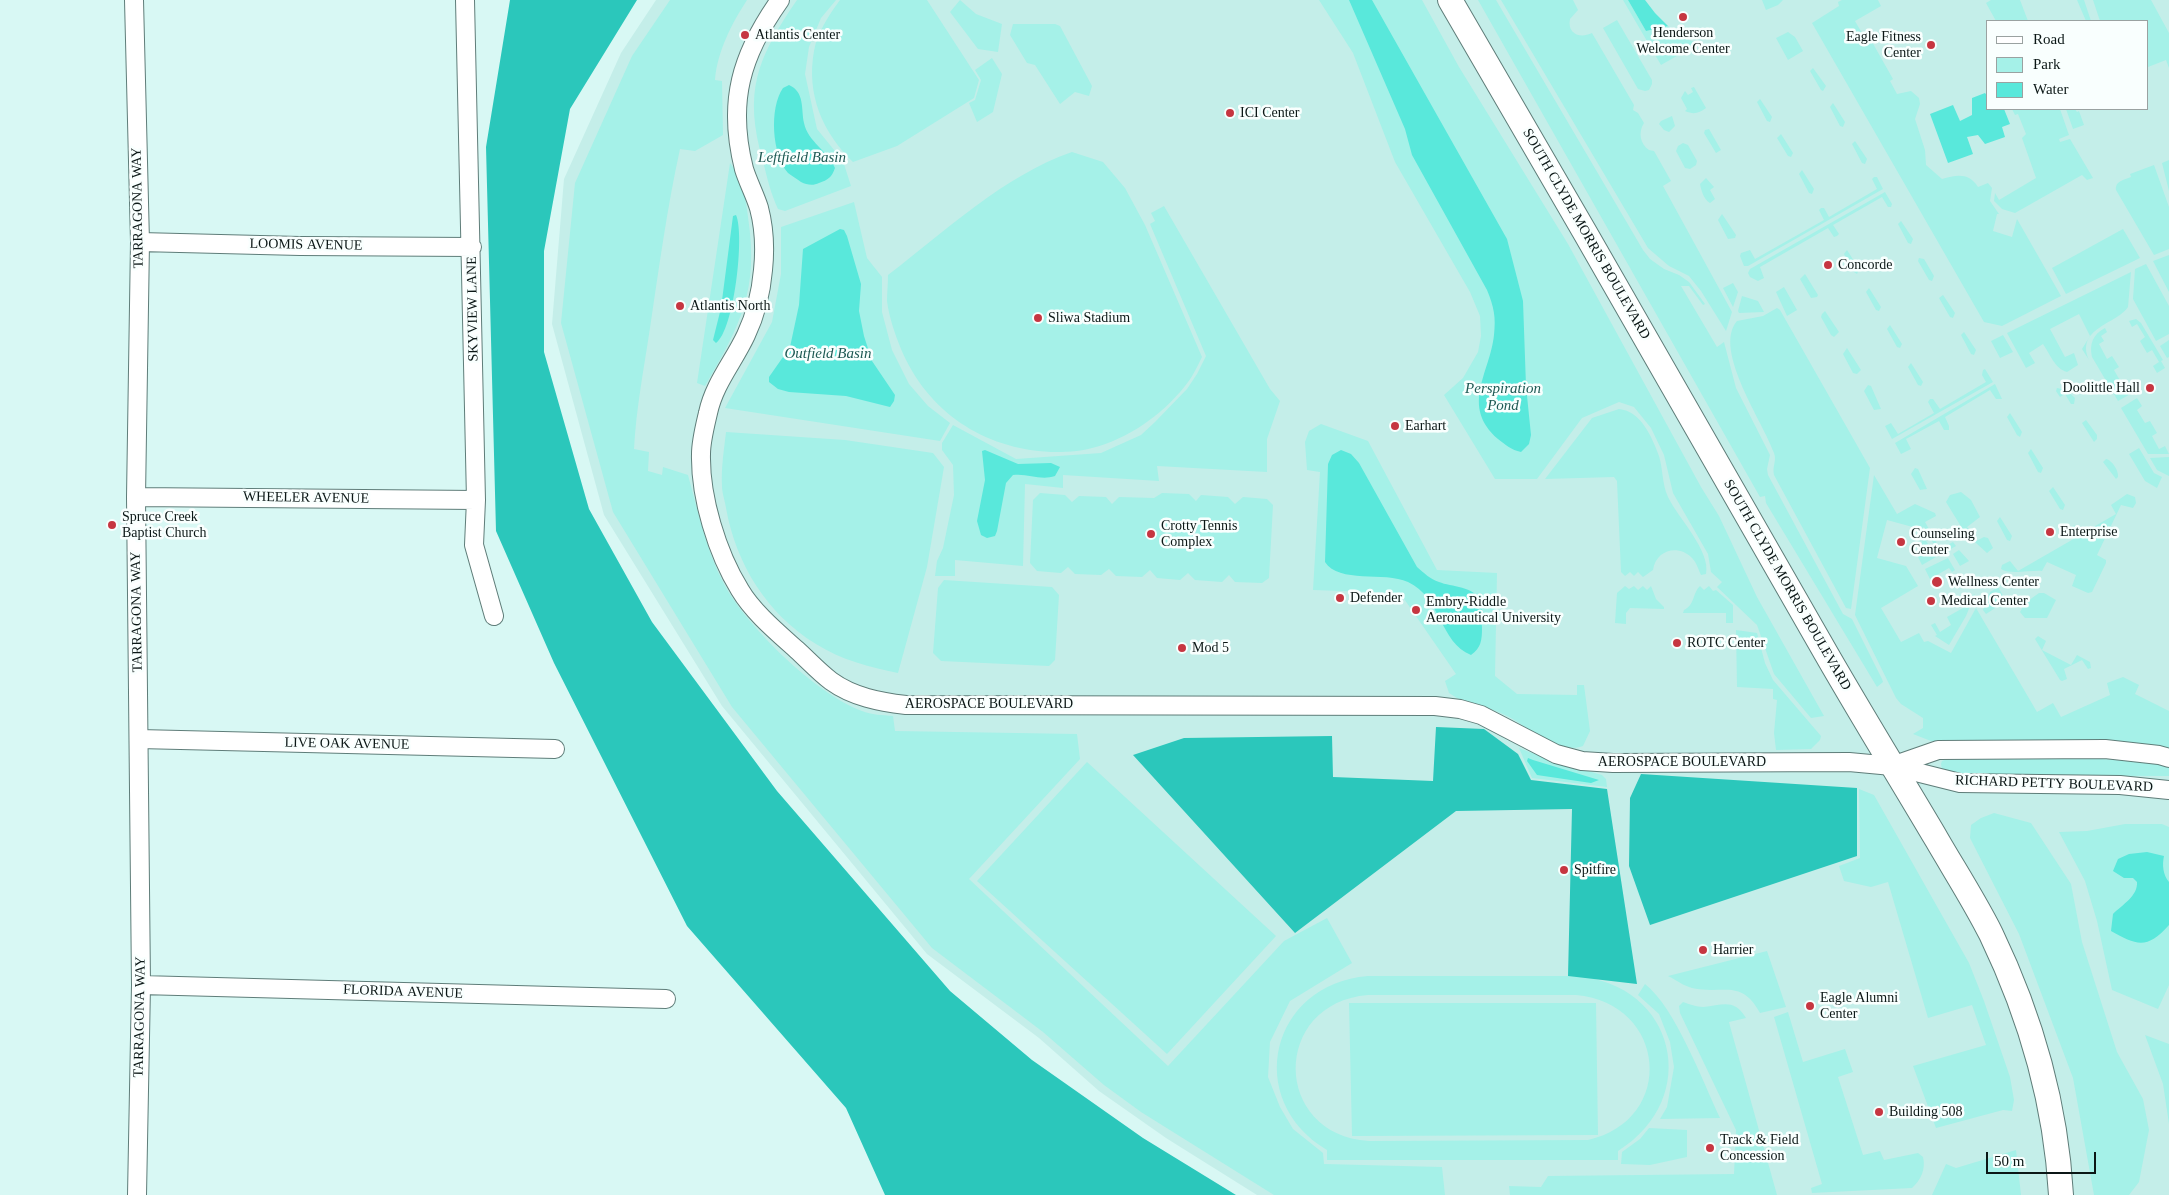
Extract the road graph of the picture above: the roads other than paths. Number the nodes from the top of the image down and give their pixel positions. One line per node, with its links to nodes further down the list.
1 (134, 0): 5 (street, TARRAGONA WAY)
2 (465, 0): 6 (street, SKYVIEW LANE)
3 (780, 0): 13 (street, AEROSPACE BOULEVARD)
4 (1450, 0): 13 (main road, SOUTH CLYDE MORRIS BOULEVARD)
5 (140, 242): 6 (street, LOOMIS AVENUE); 7 (street, TARRAGONA WAY)
6 (472, 247): 8 (street, SKYVIEW LANE)
7 (136, 497): 8 (street, WHEELER AVENUE); 10 (street, TARRAGONA WAY)
8 (476, 500): 9 (street, SKYVIEW LANE)
9 (494, 616)
10 (139, 739): 11 (street, LIVE OAK AVENUE); 15 (street, TARRAGONA WAY)
11 (556, 749)
12 (2169, 758): 13 (street)
13 (1892, 766): 14 (street, RICHARD PETTY BOULEVARD); 18 (main road, SOUTH CLYDE MORRIS BOULEVARD)
14 (2169, 790)
15 (141, 985): 16 (street, FLORIDA AVENUE); 17 (street, TARRAGONA WAY)
16 (666, 999)
17 (137, 1195)
18 (2061, 1195)

